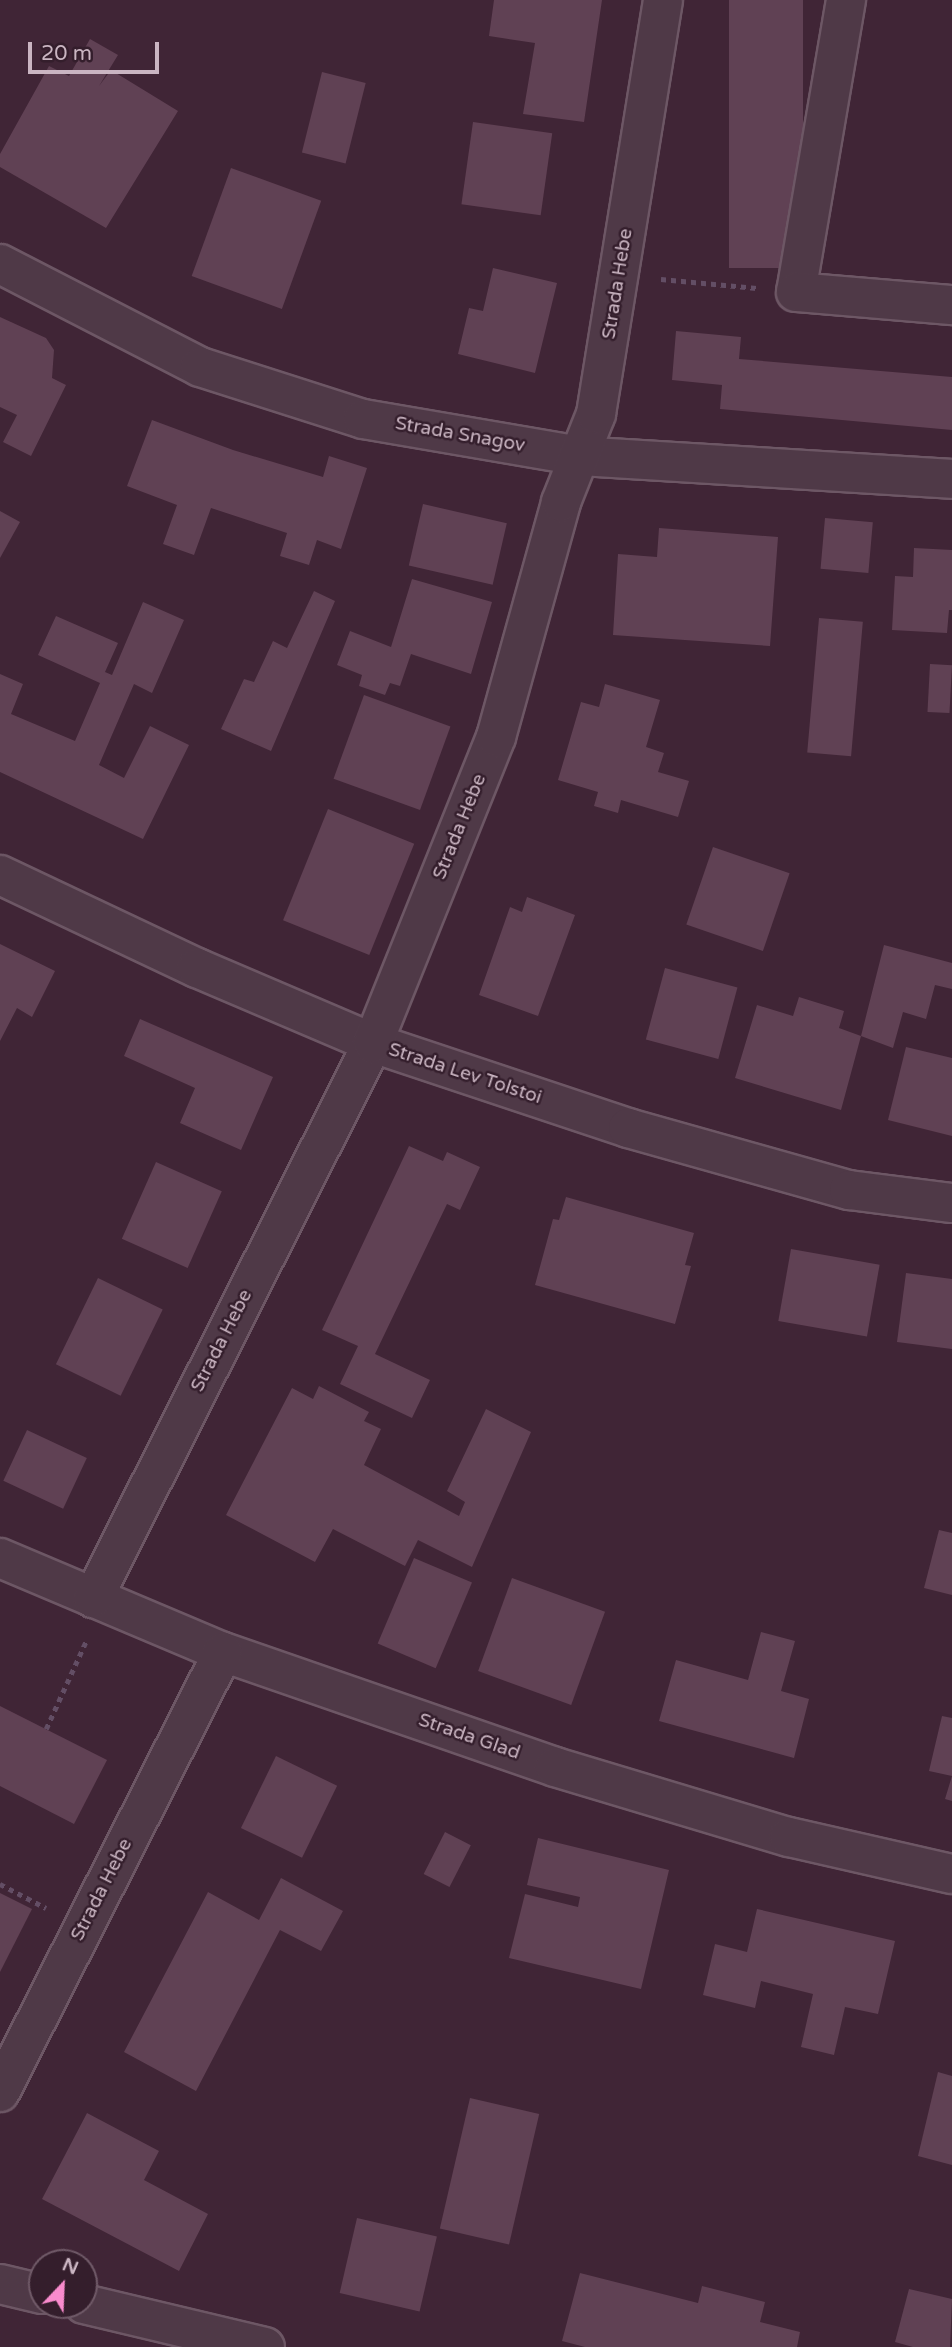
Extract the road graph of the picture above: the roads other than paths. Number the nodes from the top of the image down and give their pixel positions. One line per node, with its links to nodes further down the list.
1 (663, 0): 5 (street, Strada Hebe)
2 (846, 0): 4 (street)
3 (0, 264): 5 (street, Strada Snagov)
4 (952, 305)
5 (579, 456): 6 (street, Strada Snagov); 8 (street, Strada Hebe)
6 (952, 479)
7 (0, 875): 8 (street, Strada Lev Tolstoi)
8 (373, 1043): 9 (street, Strada Lev Tolstoi); 11 (street, Strada Hebe)
9 (952, 1203)
10 (0, 1558): 11 (street, Strada Glad)
11 (93, 1598): 12 (street, Strada Glad)
12 (223, 1652): 13 (street, Strada Glad); 14 (street, Strada Hebe)
13 (952, 1874)
14 (0, 2091)
15 (0, 2284): 16 (street)
16 (28, 2291)
17 (98, 2307): 18 (street)
18 (265, 2347)

